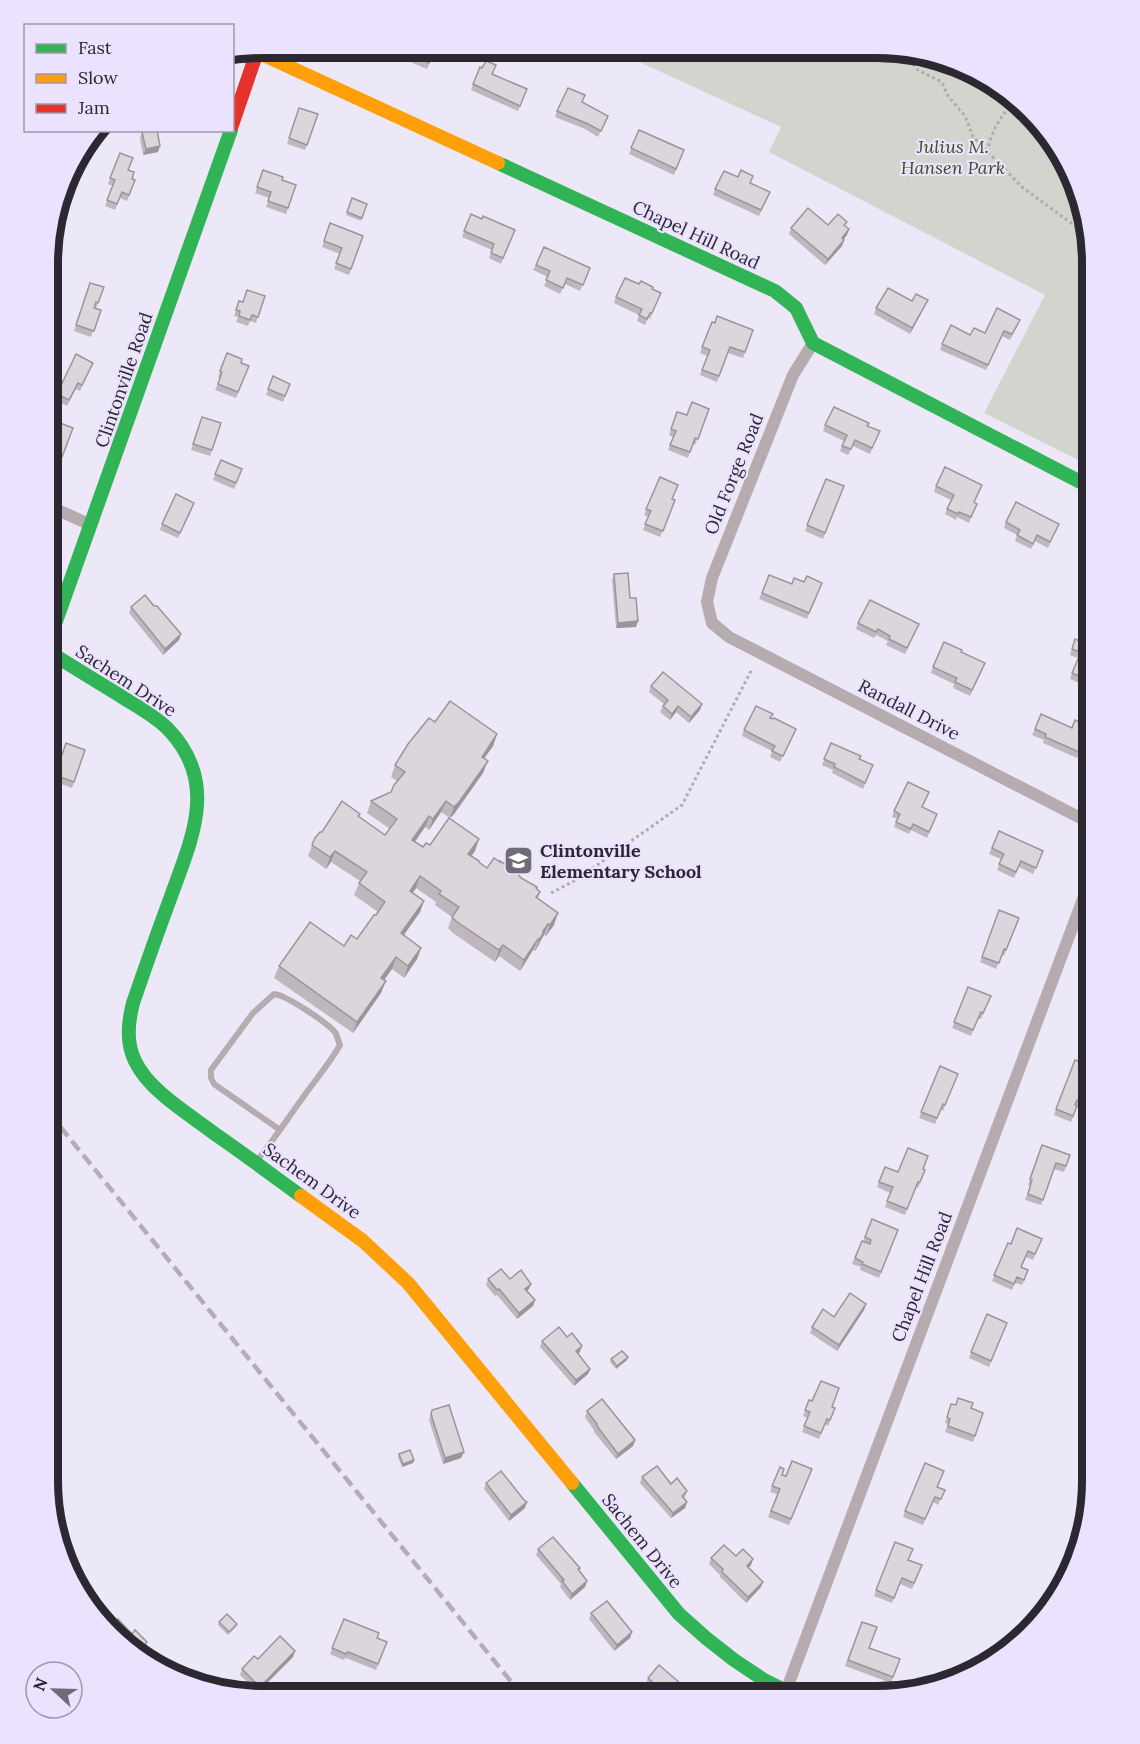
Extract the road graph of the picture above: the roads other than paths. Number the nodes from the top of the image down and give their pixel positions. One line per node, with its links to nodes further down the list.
1 (254, 59): 3 (street)
2 (274, 59): 5 (street, Chapel Hill Road)
3 (234, 119)
4 (230, 132): 8 (street, Clintonville Road)
5 (813, 343): 6 (street); 10 (street, Old Forge Road)
6 (1082, 483)
7 (58, 510): 8 (street)
8 (91, 525): 9 (street, Clintonville Road)
9 (58, 616)
10 (712, 623): 12 (street, Randall Drive)
11 (58, 658): 15 (street, Sachem Drive)
12 (1082, 819)
13 (1081, 904): 17 (street, Chapel Hill Road)
14 (280, 1130): 14 (lane); 15 (lane)
15 (256, 1163): 16 (street, Sachem Drive)
16 (777, 1686)
17 (794, 1686)

